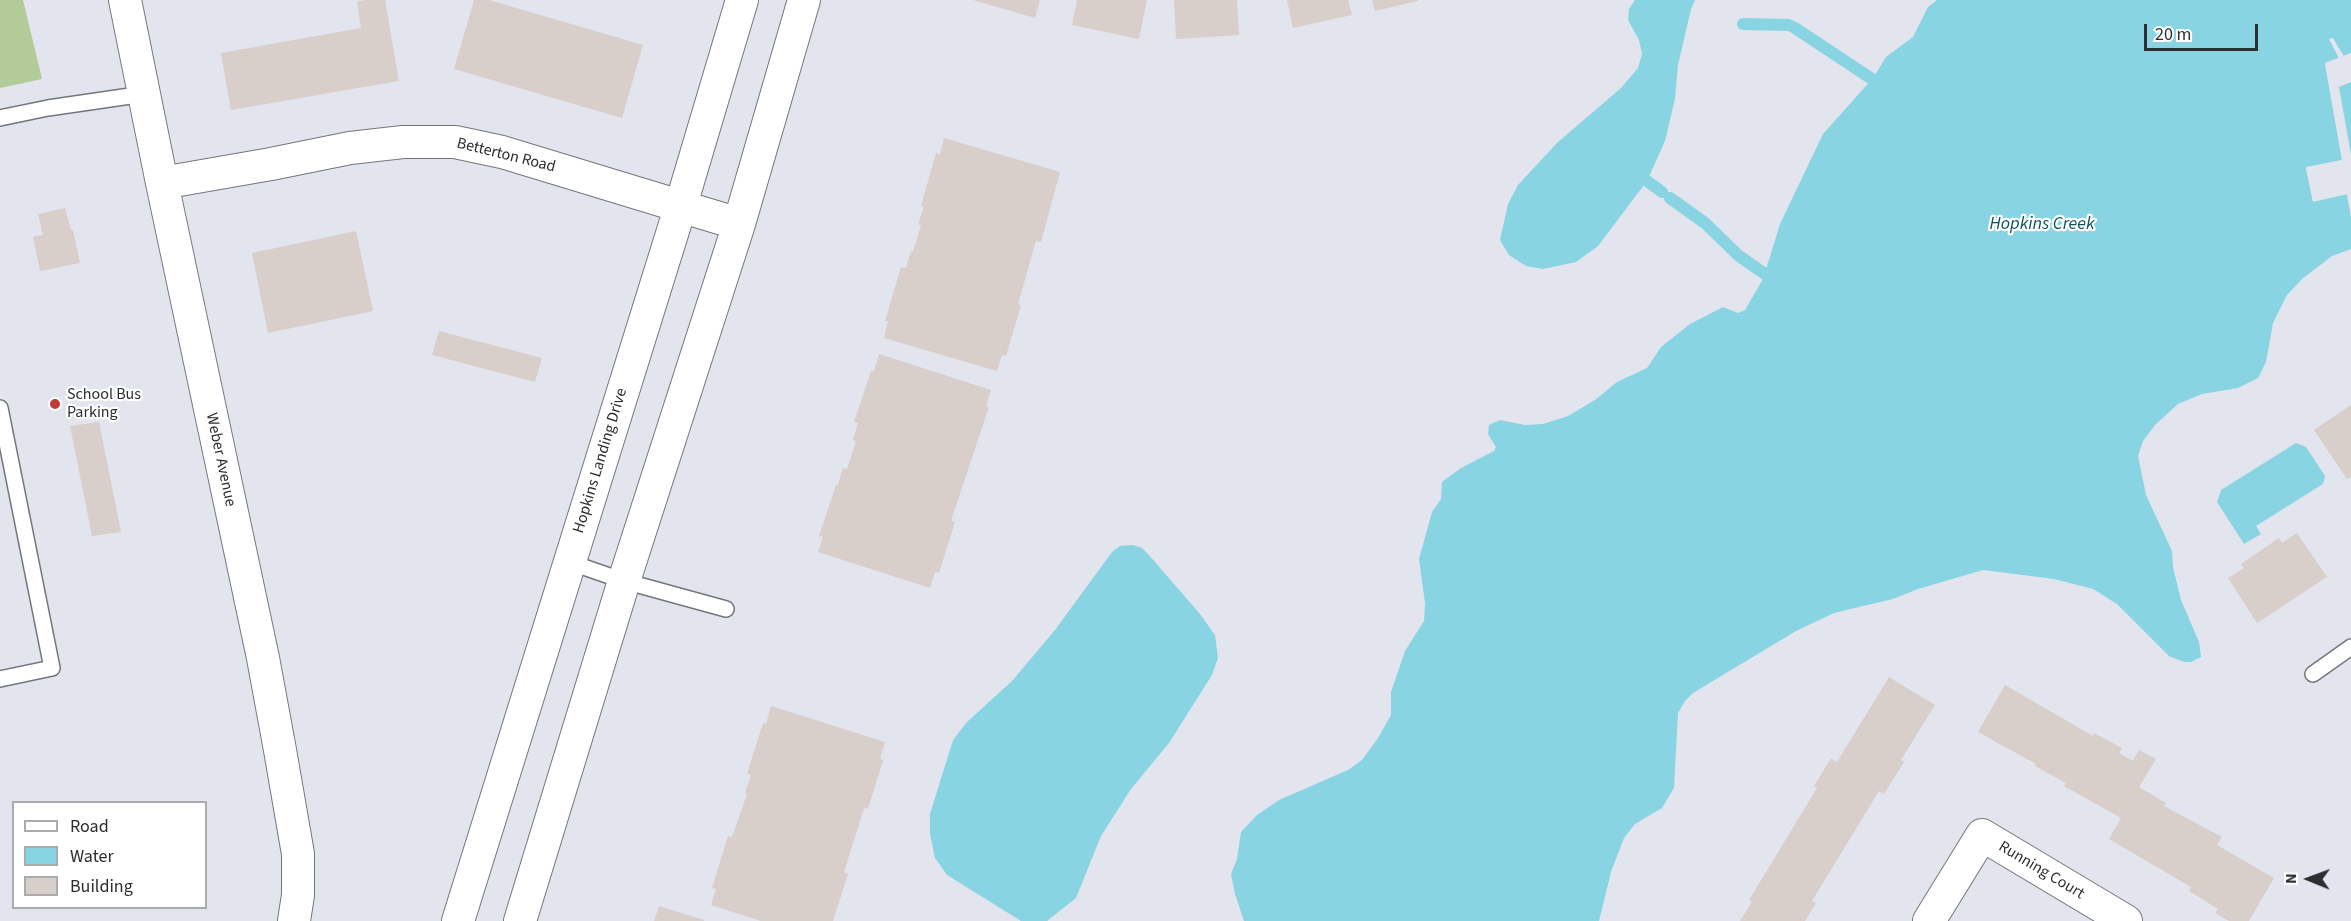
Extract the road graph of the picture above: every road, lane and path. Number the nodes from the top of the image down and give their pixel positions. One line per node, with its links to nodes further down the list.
1 (125, 0): 4 (street, Weber Avenue)
2 (742, 0): 7 (street, Hopkins Landing Drive)
3 (804, 0): 8 (street)
4 (144, 94): 5 (lane); 6 (street, Weber Avenue)
5 (0, 118)
6 (162, 183): 7 (street, Betterton Road); 16 (street, Weber Avenue)
7 (681, 205): 8 (street, Betterton Road); 10 (street, Hopkins Landing Drive)
8 (739, 224): 11 (street)
9 (0, 408): 15 (lane)
10 (569, 562): 11 (lane); 17 (street, Hopkins Landing Drive)
11 (624, 581): 12 (lane); 18 (street)
12 (726, 609)
13 (2351, 647): 14 (lane)
14 (2313, 675)
15 (0, 679)
16 (294, 921)
17 (458, 921)
18 (520, 921)
19 (1929, 921): 20 (street, Running Court)
20 (2126, 921)

